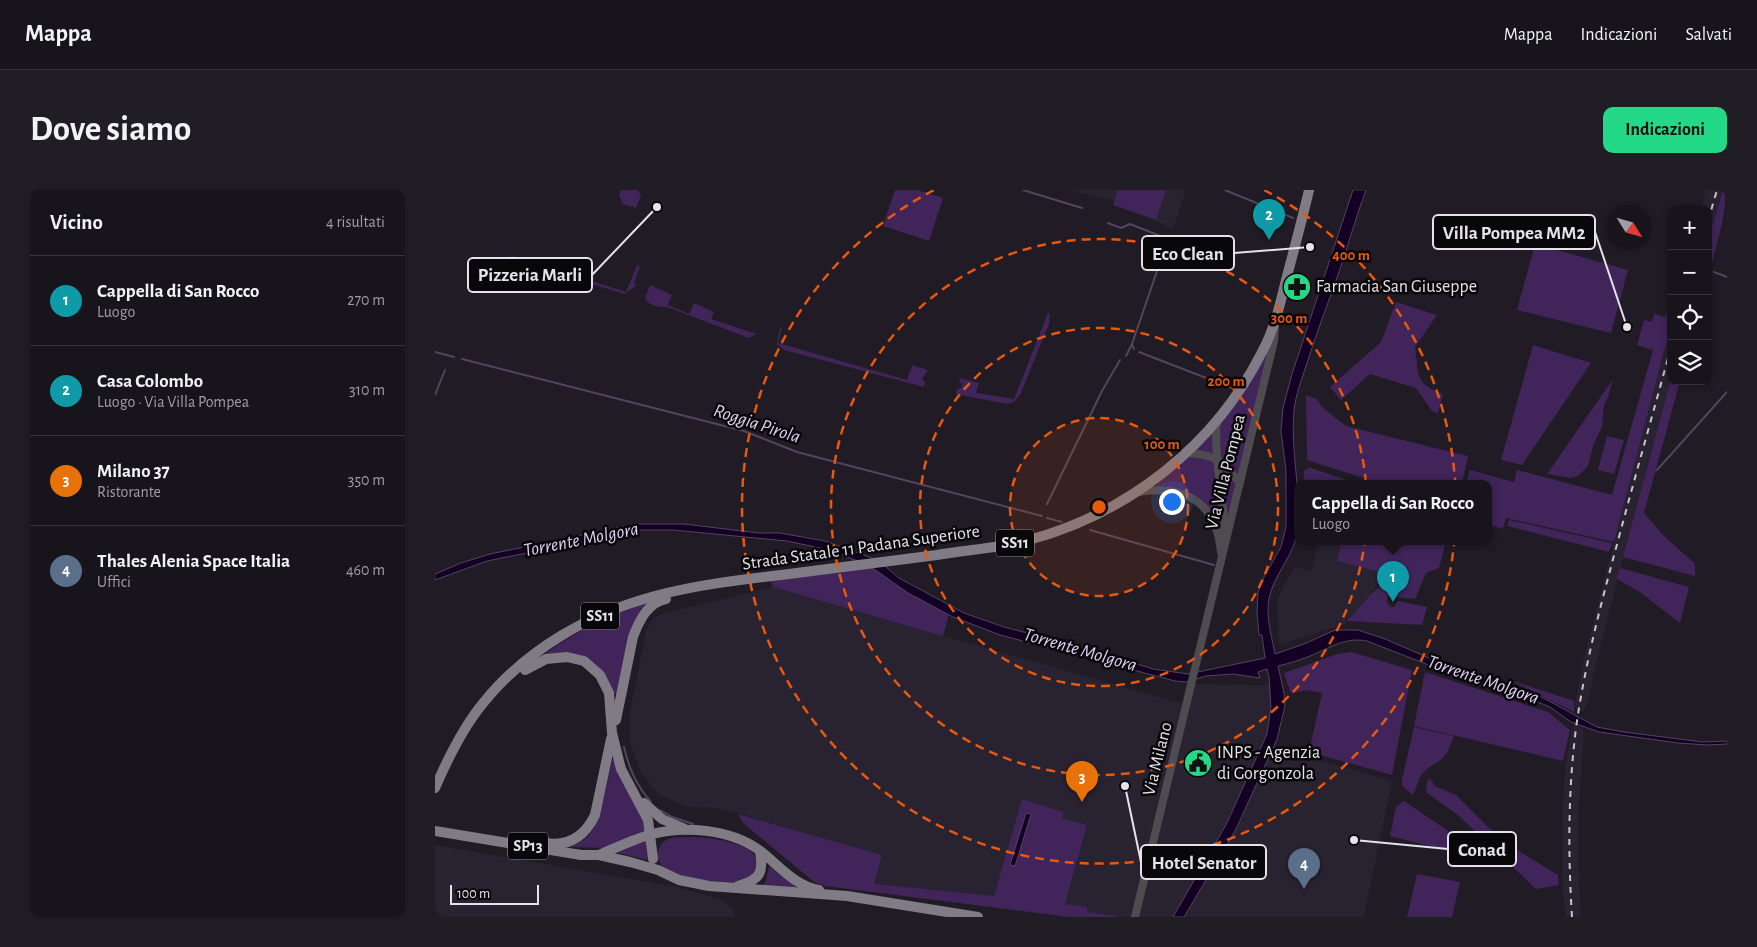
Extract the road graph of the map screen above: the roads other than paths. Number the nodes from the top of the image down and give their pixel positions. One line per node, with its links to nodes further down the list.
1 (1309, 190): 2 (main road, Via Villa Pompea)
2 (1276, 317): 3 (main road, Strada Statale 11 Padana Superiore); 6 (street, Via Villa Pompea)
3 (1217, 420): 4 (main road, Strada Statale 11 Padana Superiore); 5 (street)
4 (1185, 453): 5 (street); 7 (main road, Strada Statale 11 Padana Superiore / SS11)
5 (1216, 459): 6 (street); 8 (street)
6 (1240, 482): 8 (street, Via Villa Pompea)
7 (1137, 492): 9 (street); 10 (main road, Strada Statale 11 Padana Superiore / SS11)
8 (1227, 525): 9 (street, Via Villa Pompea)
9 (1222, 557): 11 (street, Via Villa Pompea)
10 (737, 581): 12 (main road, Strada Statale 11 Padana Superiore / SS11); 14 (main road)
11 (1195, 667): 29 (street, Via Milano)
12 (486, 699): 13 (main road); 15 (main road, Strada Statale 11 Padana Superiore / SS11)
13 (612, 733): 14 (main road); 20 (main road)
14 (615, 748): 16 (main road)
15 (435, 788)
16 (633, 791): 17 (main road); 21 (main road)
17 (691, 830): 19 (main road, SP13); 22 (main road, SP13)
18 (435, 831): 20 (main road, SP13)
19 (673, 831): 21 (main road, SP13); 24 (main road)
20 (458, 834): 23 (main road, SP13)
21 (649, 835): 23 (main road, SP13); 24 (main road)
22 (760, 851): 26 (main road, SP13); 27 (main road, SP13)
23 (599, 855): 25 (main road, SP13)
24 (653, 859): 25 (main road)
25 (658, 870): 26 (main road, SP13)
26 (735, 888): 27 (main road, SP13)
27 (847, 896): 28 (main road, SP13)
28 (978, 917)
29 (1135, 917)

